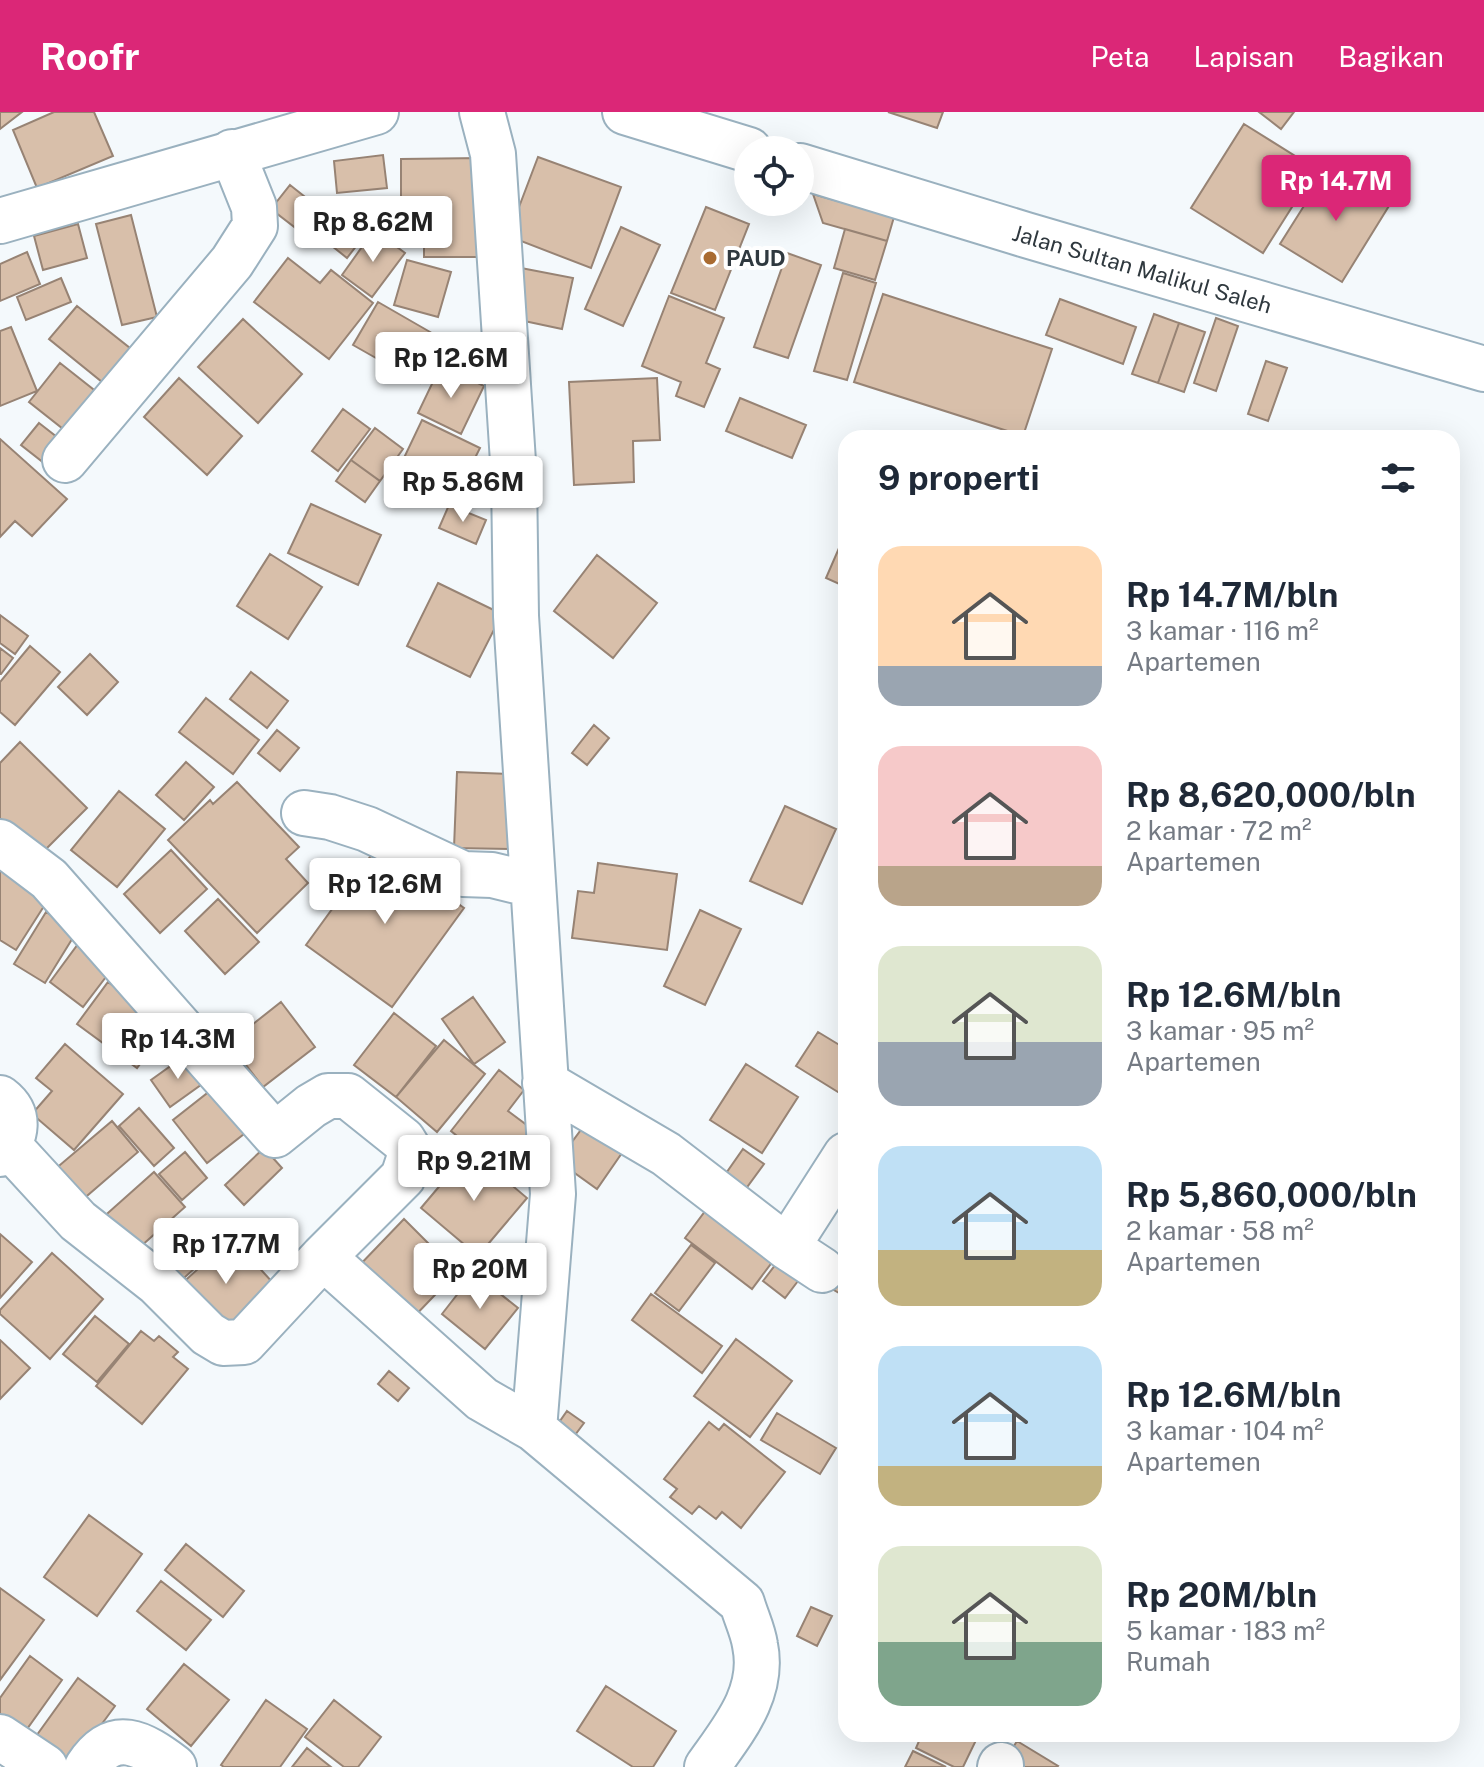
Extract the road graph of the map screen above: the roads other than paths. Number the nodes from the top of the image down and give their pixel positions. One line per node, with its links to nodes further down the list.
1 (376, 112): 5 (street)
2 (482, 112): 12 (street)
3 (625, 112): 4 (street)
4 (734, 145)
5 (232, 152): 7 (street); 9 (street)
6 (814, 170): 8 (street, Jalan Sultan Malikul Saleh)
7 (0, 221)
8 (1484, 369)
9 (65, 460)
10 (304, 813): 12 (street)
11 (0, 842): 17 (street)
12 (533, 885): 13 (street)
13 (545, 1083): 16 (street); 18 (street)
14 (0, 1098): 15 (street)
15 (4, 1150): 17 (street)
16 (838, 1175)
17 (323, 1257): 18 (street)
18 (534, 1429): 23 (street)
19 (0, 1737): 20 (street)
20 (45, 1767)
21 (87, 1767): 22 (street)
22 (174, 1767)
23 (707, 1767)

